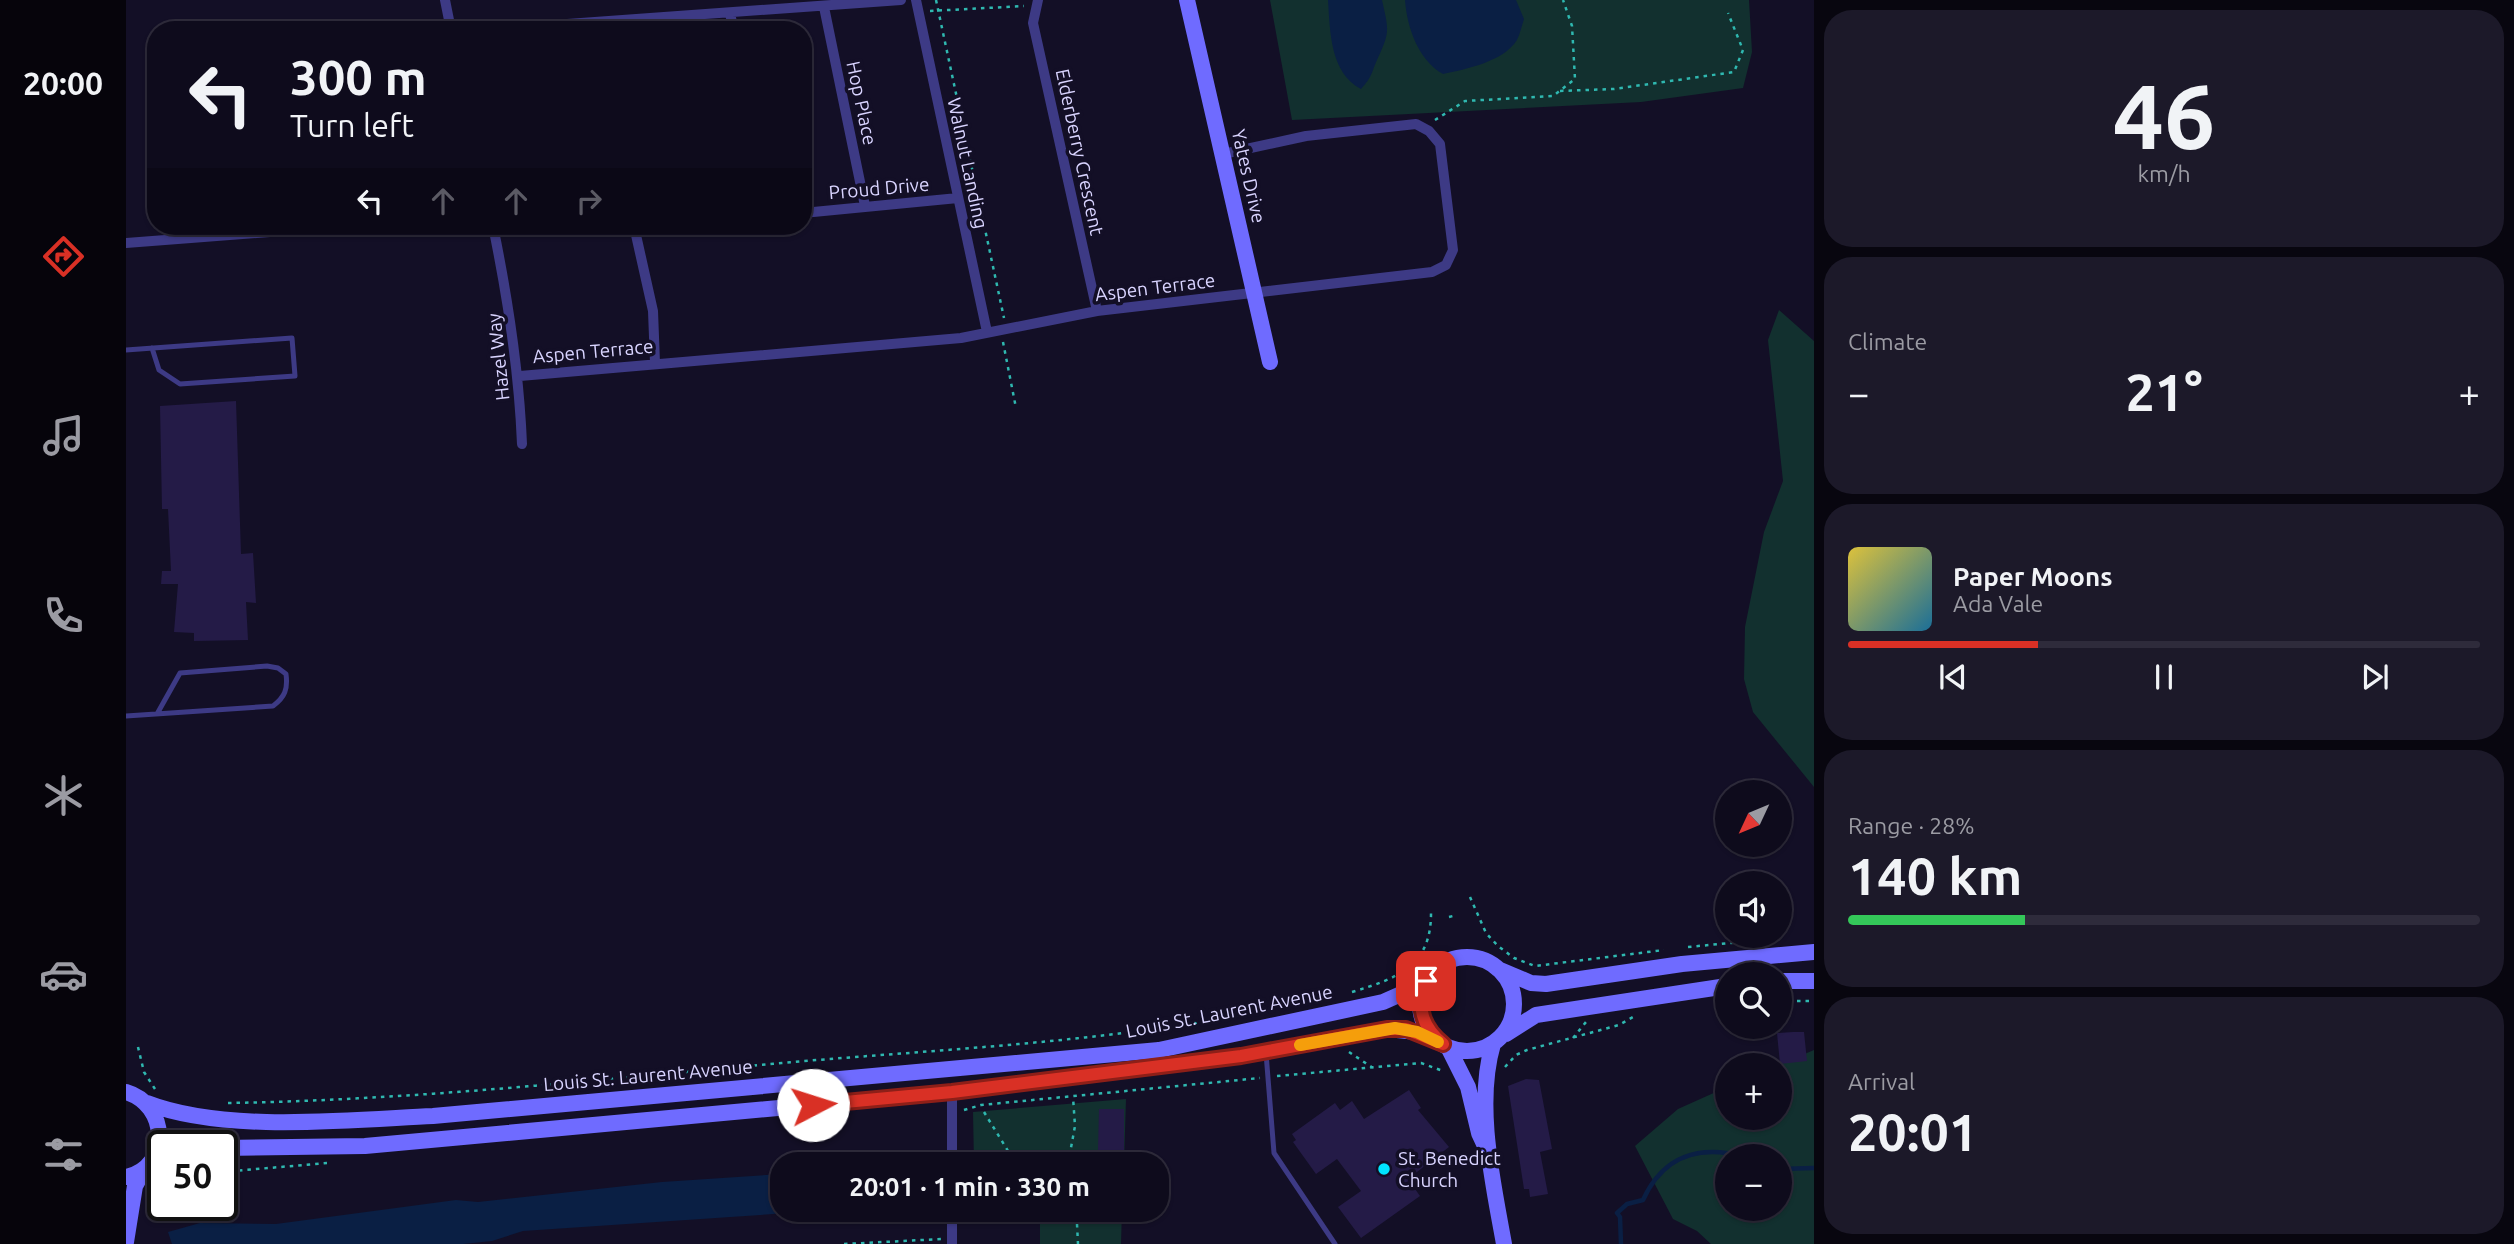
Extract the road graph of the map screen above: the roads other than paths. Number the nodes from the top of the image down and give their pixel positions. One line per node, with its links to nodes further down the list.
1 (445, 0): 8 (street)
2 (901, 0): 6 (street)
3 (916, 0): 12 (street, Walnut Landing)
4 (1187, 0): 11 (main road, Yates Drive)
5 (1036, 4): 20 (street, Elderberry Crescent)
6 (824, 7): 7 (street); 13 (street, Hop Place)
7 (730, 14): 9 (street); 10 (street)
8 (449, 21)
9 (649, 21)
10 (732, 21)
11 (1223, 154): 19 (main road, Yates Drive); 19 (street, Aspen Terrace)
12 (958, 198): 13 (street, Proud Drive); 21 (street, Walnut Landing)
13 (865, 206): 14 (street, Proud Drive)
14 (812, 212)
15 (199, 235): 18 (street)
16 (495, 235): 26 (street, Hazel Way)
17 (636, 235): 25 (street)
18 (126, 243)
19 (1254, 292): 20 (street, Aspen Terrace); 24 (main road, Yates Drive)
20 (1097, 311): 21 (street, Aspen Terrace)
21 (987, 332): 25 (street, Aspen Terrace)
22 (152, 348): 22 (lane); 23 (lane)
23 (126, 351)
24 (1270, 362)
25 (655, 363): 26 (street, Aspen Terrace)
26 (520, 376): 27 (street, Hazel Way)
27 (523, 444)
28 (157, 714): 28 (lane); 29 (lane)
29 (126, 716)
30 (1814, 952): 31 (main road)
31 (1498, 969): 32 (main road); 36 (main road)
32 (1432, 972): 37 (main road); 41 (main road, Louis St. Laurent Avenue)
33 (1792, 981): 34 (main road)
34 (1814, 981)
35 (1715, 988): 36 (main road)
36 (1497, 1040): 37 (main road); 45 (main road)
37 (1446, 1046): 38 (main road, Louis St. Laurent Avenue); 45 (main road)
38 (1266, 1052): 40 (main road, Louis St. Laurent Avenue); 52 (lane)
39 (126, 1092): 41 (main road, Louis St. Laurent Avenue)
40 (952, 1092): 43 (main road, Louis St. Laurent Avenue); 44 (street)
41 (147, 1103): 42 (main road)
42 (160, 1130)
43 (238, 1148)
44 (952, 1152)
45 (1488, 1153): 53 (main road)
46 (147, 1164): 48 (main road)
47 (147, 1170): 51 (main road)
48 (126, 1177)
49 (952, 1222): 50 (street)
50 (952, 1241)
51 (126, 1242)
52 (1335, 1244)
53 (1504, 1244)

